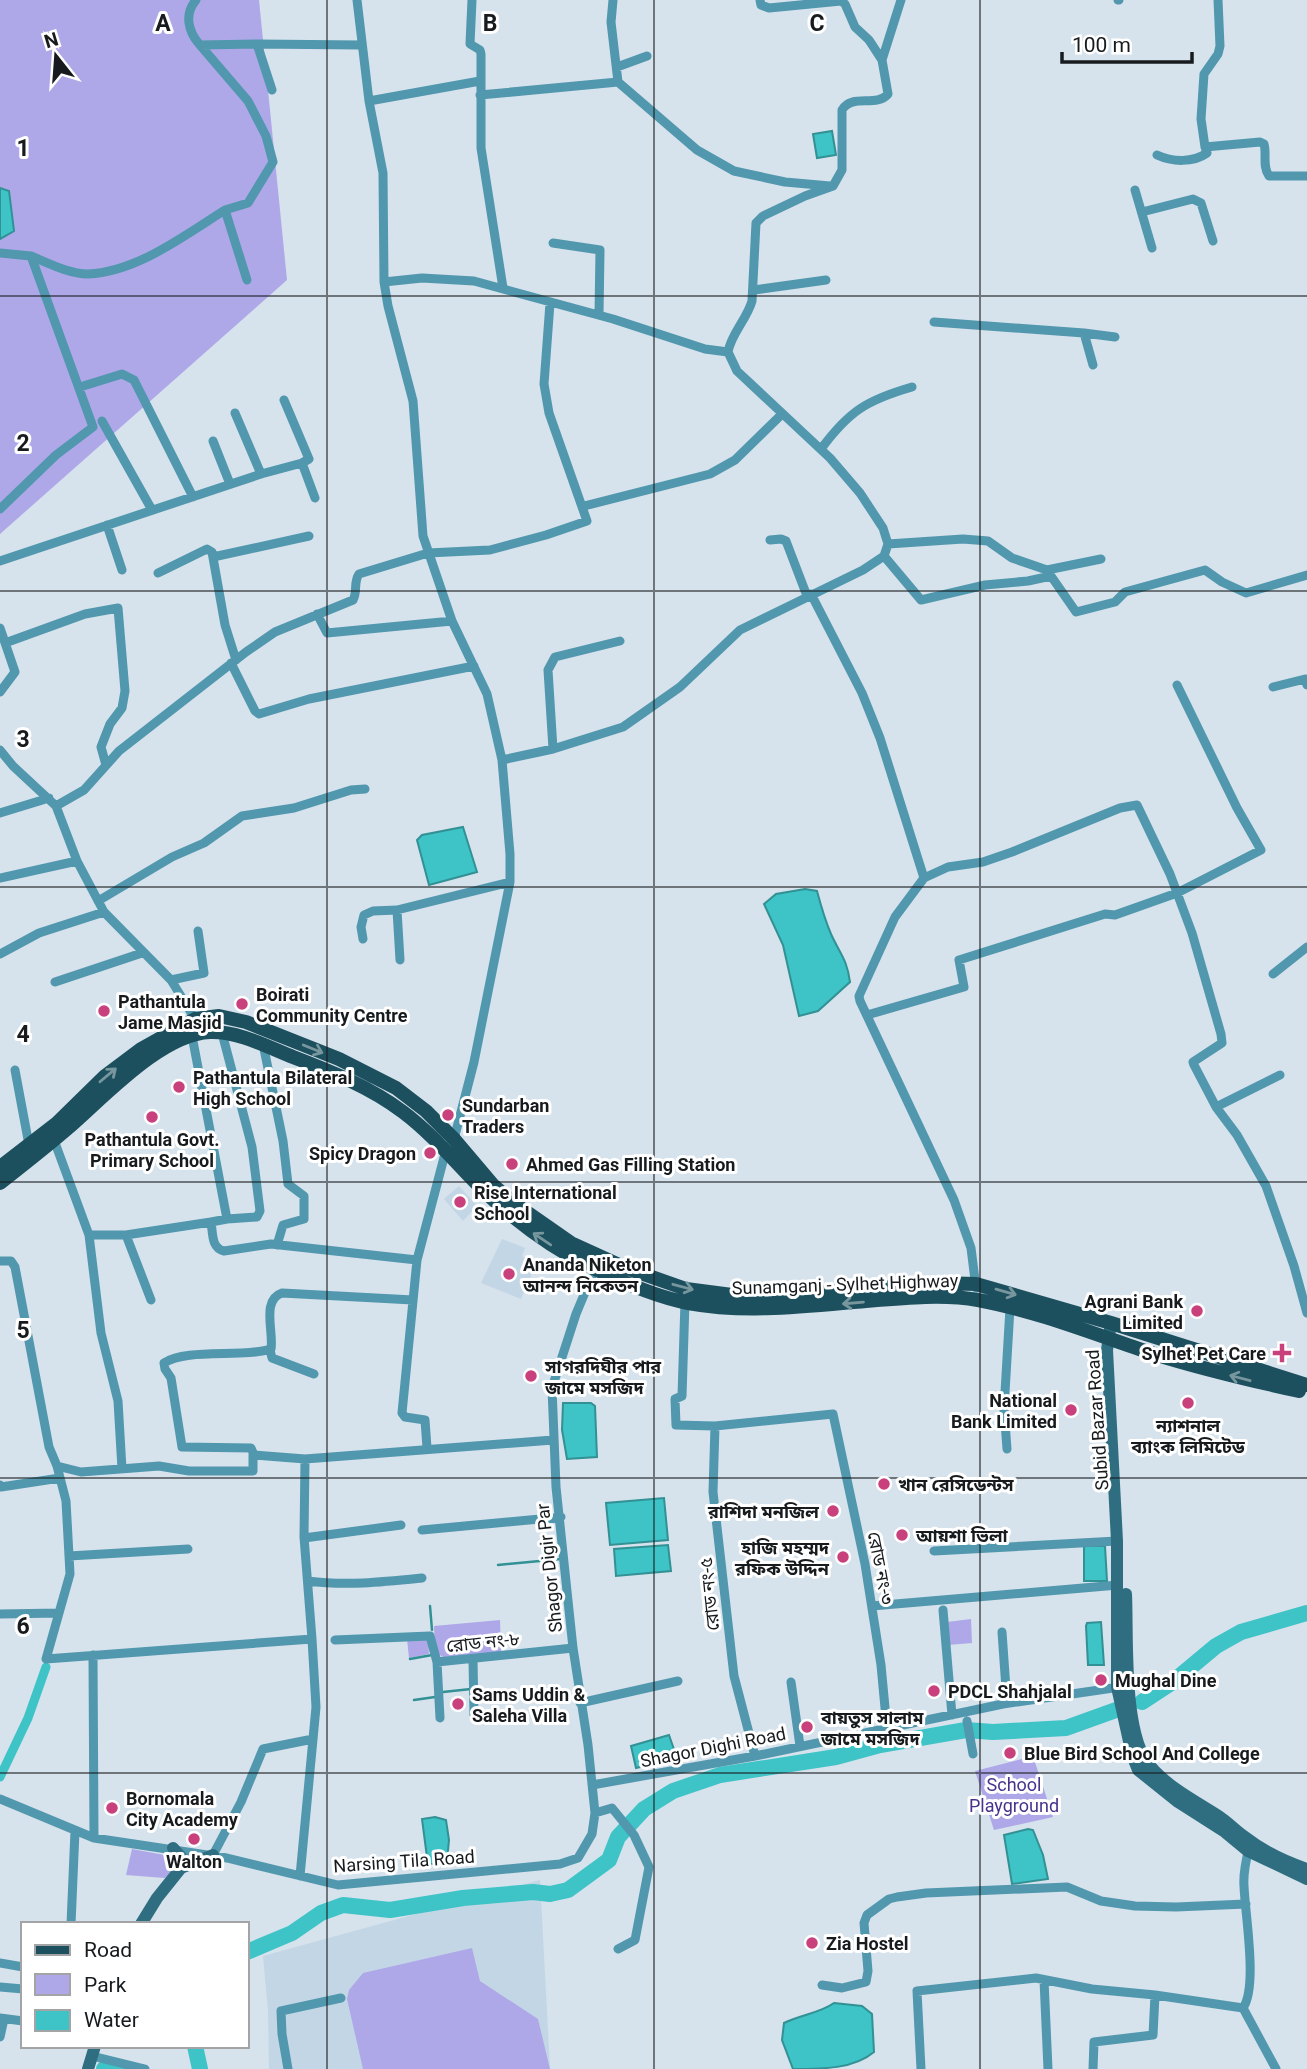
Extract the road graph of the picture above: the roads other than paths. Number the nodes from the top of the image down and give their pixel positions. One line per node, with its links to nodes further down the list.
1 (196, 0): 9 (street)
2 (357, 0): 10 (street)
3 (472, 0): 14 (street)
4 (613, 0): 13 (street)
5 (760, 0): 12 (street)
6 (901, 0): 12 (street)
7 (1217, 0): 19 (street)
8 (257, 44): 9 (street); 10 (street); 16 (street)
9 (200, 45): 24 (street)
10 (361, 46): 18 (street)
11 (647, 56): 13 (street)
12 (882, 60): 22 (street)
13 (617, 67): 15 (street)
14 (480, 81): 17 (street); 18 (street)
15 (618, 82): 17 (street); 22 (street)
16 (272, 90)
17 (480, 95): 34 (street)
18 (369, 101): 33 (street)
19 (1205, 147): 20 (street); 21 (street)
20 (1157, 155)
21 (1307, 176)
22 (833, 186): 35 (street)
23 (1135, 190): 25 (street)
24 (225, 210): 30 (street); 31 (street)
25 (1142, 212): 26 (street); 28 (street)
26 (1213, 241)
27 (553, 243): 37 (street)
28 (1152, 248)
29 (0, 253): 30 (street)
30 (31, 256): 43 (street)
31 (247, 280)
32 (826, 280): 35 (street)
33 (384, 282): 34 (street); 63 (street)
34 (503, 288): 36 (street)
35 (754, 290): 41 (street)
36 (550, 303): 37 (street); 56 (street)
37 (599, 315): 41 (street)
38 (934, 322): 39 (street)
39 (1084, 333): 40 (street); 42 (street)
40 (1115, 337)
41 (728, 352): 47 (street)
42 (1093, 365)
43 (80, 387): 54 (street); 57 (street)
44 (912, 387): 50 (street)
45 (284, 400): 51 (street)
46 (234, 413): 52 (street)
47 (781, 415): 50 (street); 56 (street)
48 (102, 421): 58 (street)
49 (213, 441): 53 (street)
50 (821, 449): 62 (street)
51 (302, 463): 52 (street); 55 (street)
52 (261, 474): 53 (street)
53 (230, 484): 54 (street)
54 (194, 496): 58 (street)
55 (315, 498)
56 (583, 506): 63 (street)
57 (0, 509)
58 (152, 510): 59 (street)
59 (107, 525): 67 (street); 68 (street)
60 (309, 536): 65 (street)
61 (770, 540): 72 (street)
62 (888, 544): 64 (street); 70 (street)
63 (428, 553): 73 (street); 74 (street)
64 (884, 556): 70 (street); 72 (street)
65 (213, 557): 69 (street); 78 (street)
66 (1101, 559): 70 (street)
67 (0, 561)
68 (122, 570)
69 (158, 573)
70 (1049, 573): 71 (street)
71 (1307, 575)
72 (809, 595): 84 (street); 93 (street)
73 (317, 614): 74 (street); 78 (street)
74 (452, 621): 79 (street)
75 (0, 628): 77 (street)
76 (620, 641): 84 (street)
77 (5, 643): 83 (street); 87 (street)
78 (233, 662): 79 (street); 87 (street)
79 (474, 666): 86 (street)
80 (1177, 685): 95 (street)
81 (1307, 685): 82 (street)
82 (1273, 687)
83 (0, 691)
84 (553, 749): 86 (street)
85 (0, 750): 89 (street)
86 (502, 760): 94 (street)
87 (106, 765): 89 (street)
88 (365, 789): 96 (street)
89 (53, 802): 90 (street); 91 (street)
90 (0, 813)
91 (77, 861): 92 (street); 96 (street)
92 (0, 878)
93 (924, 878): 95 (street); 108 (street)
94 (510, 882): 97 (street); 118 (street)
95 (1177, 893): 108 (street); 115 (street)
96 (98, 901): 98 (street)
97 (397, 910): 100 (street); 104 (street)
98 (104, 912): 102 (street); 103 (street)
99 (198, 931): 106 (street)
100 (363, 939)
101 (1307, 947): 105 (street)
102 (142, 953): 106 (street); 107 (street)
103 (0, 954)
104 (400, 960)
105 (1273, 974)
106 (171, 980): 109 (street)
107 (55, 982)
108 (867, 1015): 130 (street)
109 (195, 1019): 110 (street); 116 (main road, Sunamganj - Sylhet Highway, one-way to 109); 118 (main road, Sunamganj - Sylhet Highway, one-way to 118)
110 (214, 1033): 111 (main road, Sunamganj - Sylhet Highway); 112 (main road, Sunamganj - Sylhet Highway); 122 (street)
111 (192, 1036): 116 (main road, Sunamganj - Sylhet Highway); 122 (street)
112 (262, 1044): 118 (main road, Sunamganj - Sylhet Highway); 126 (street)
113 (15, 1070): 119 (street)
114 (1280, 1075): 115 (street)
115 (1216, 1107): 135 (street)
116 (73, 1116): 117 (main road, Sunamganj - Sylhet Highway); 119 (main road, Sunamganj - Sylhet Highway)
117 (54, 1140): 121 (main road, Sunamganj - Sylhet Highway); 124 (street)
118 (450, 1144): 127 (street); 129 (main road, Sunamganj - Sylhet Highway)
119 (29, 1145): 120 (main road, Sunamganj - Sylhet Highway)
120 (0, 1167)
121 (0, 1182)
122 (226, 1219): 123 (street)
123 (211, 1222): 125 (street); 126 (street)
124 (89, 1235): 125 (street); 149 (street)
125 (126, 1235): 131 (street)
126 (277, 1245): 127 (street)
127 (417, 1260): 132 (street)
128 (0, 1261): 148 (street)
129 (598, 1263): 130 (main road, Sunamganj - Sylhet Highway, one-way to 130); 133 (main road, Sunamganj - Sylhet Highway); 143 (street, Shagor Digir Par)
130 (976, 1292): 133 (main road, Sunamganj - Sylhet Highway, one-way to 133); 134 (main road, Sunamganj - Sylhet Highway); 136 (main road, Sunamganj - Sylhet Highway, one-way to 136)
131 (151, 1300)
132 (413, 1300): 138 (street); 144 (street)
133 (685, 1302): 142 (street)
134 (1010, 1308): 137 (main road, Sunamganj - Sylhet Highway); 145 (street)
135 (1307, 1313)
136 (1111, 1323): 137 (main road); 140 (main road, Sunamganj - Sylhet Highway)
137 (1110, 1339): 141 (main road, Sunamganj - Sylhet Highway, one-way to 137); 156 (main road, Subid Bazar Road); 176 (main road, Subid Bazar Road)
138 (270, 1350): 139 (street); 146 (street)
139 (314, 1374)
140 (1307, 1385)
141 (1307, 1392)
142 (715, 1426): 163 (street, রোড নং-৩); 187 (street, রোড নং-৫)
143 (553, 1440): 144 (street); 152 (street, Shagor Digir Par)
144 (426, 1448): 147 (street)
145 (1007, 1448)
146 (254, 1455): 147 (street); 149 (street)
147 (305, 1459): 155 (street)
148 (57, 1466): 149 (street); 150 (street)
149 (122, 1469)
150 (60, 1478): 151 (street); 159 (street)
151 (0, 1485)
152 (561, 1517): 154 (street); 170 (street, Shagor Digir Par)
153 (401, 1525): 155 (street)
154 (422, 1530)
155 (304, 1538): 161 (street)
156 (1117, 1541): 158 (street); 162 (main road, Subid Bazar Road)
157 (188, 1549): 159 (street)
158 (934, 1551)
159 (69, 1556): 165 (street)
160 (422, 1578): 161 (street)
161 (308, 1581): 168 (street)
162 (1118, 1585): 163 (street); 176 (main road, Subid Bazar Road)
163 (872, 1606): 183 (street, রোড নং-৩)
164 (943, 1610): 180 (street)
165 (59, 1613): 166 (street); 171 (street)
166 (0, 1614)
167 (1002, 1632): 178 (street)
168 (312, 1639): 171 (street); 184 (street)
169 (335, 1640): 173 (street, রোড নং-৮)
170 (573, 1648): 172 (street, রোড নং-৮); 177 (street, Shagor Digir Par)
171 (93, 1655): 192 (street)
172 (473, 1659): 173 (street, রোড নং-৮); 179 (street)
173 (437, 1662): 181 (street, রোড নং-৮)
174 (678, 1681): 177 (street)
175 (791, 1682): 185 (street)
176 (1123, 1687): 178 (street, Shagor Dighi Road); 193 (main road, Subid Bazar Road)
177 (580, 1703): 188 (street, Shagor Digir Par)
178 (1007, 1703): 180 (street, Shagor Dighi Road)
179 (474, 1715)
180 (952, 1715): 183 (street, Shagor Dighi Road)
181 (440, 1718)
182 (967, 1721): 186 (street)
183 (887, 1729): 185 (street, Shagor Dighi Road)
184 (313, 1739): 195 (street); 199 (street)
185 (800, 1746): 187 (street, Shagor Dighi Road)
186 (973, 1754)
187 (755, 1756): 188 (street, Shagor Dighi Road)
188 (592, 1785): 190 (street, Shagor Digir Par)
189 (0, 1799): 191 (street, Narsing Tila Road)
190 (595, 1813): 196 (street, Shagor Digir Par); 204 (street)
191 (75, 1831): 192 (street, Narsing Tila Road); 202 (street)
192 (94, 1838): 194 (street, Narsing Tila Road)
193 (1249, 1846): 198 (main road, Subid Bazar Road); 200 (main road, Subid Bazar Road); 201 (street)
194 (173, 1848): 195 (street, Narsing Tila Road); 197 (main road)
195 (213, 1855): 197 (main road); 199 (street, Narsing Tila Road)
196 (570, 1861): 199 (street, Narsing Tila Road)
197 (181, 1868): 203 (main road)
198 (1307, 1869)
199 (300, 1876)
200 (1307, 1878)
201 (1246, 1904): 208 (street); 213 (street)
202 (71, 1922)
203 (142, 1922)
204 (618, 1949)
205 (0, 1963): 206 (street)
206 (21, 1967)
207 (1044, 1980): 211 (street); 221 (street); 222 (street)
208 (822, 1985)
209 (0, 1987): 210 (street)
210 (21, 1989)
211 (1155, 1995): 213 (street); 223 (street)
212 (341, 1998): 220 (street)
213 (1243, 2008): 224 (street)
214 (2, 2018): 215 (street); 216 (street)
215 (21, 2021)
216 (0, 2037)
217 (94, 2051): 218 (main road); 219 (street)
218 (88, 2069)
219 (145, 2069)
220 (288, 2069)
221 (922, 2069)
222 (1048, 2069)
223 (1093, 2069)
224 (1276, 2069)

